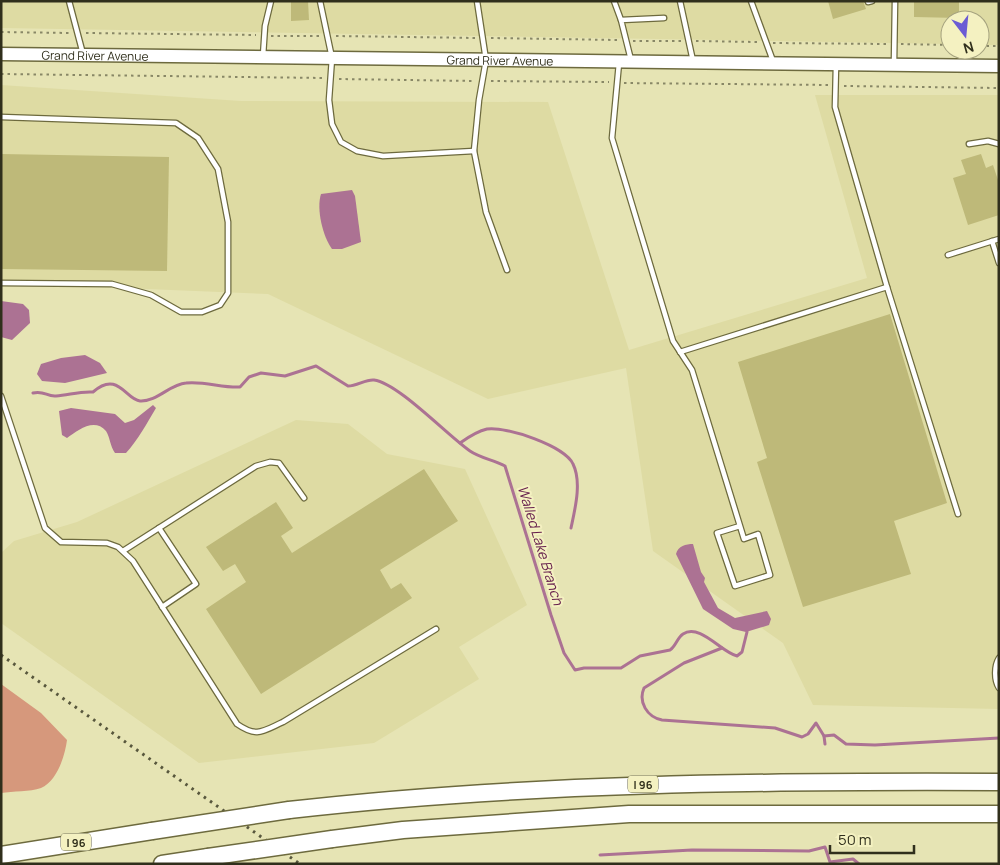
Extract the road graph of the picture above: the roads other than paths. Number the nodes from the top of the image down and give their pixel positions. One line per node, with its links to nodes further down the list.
1 (69, 1): 12 (lane)
2 (271, 1): 13 (lane)
3 (320, 1): 14 (lane)
4 (477, 1): 15 (lane)
5 (614, 1): 10 (lane)
6 (680, 1): 17 (lane)
7 (751, 1): 18 (lane)
8 (895, 1): 20 (lane)
9 (664, 18): 10 (lane)
10 (621, 20): 16 (lane)
11 (1, 54): 12 (main road, Grand River Avenue)
12 (84, 55): 13 (main road, Grand River Avenue)
13 (263, 57): 14 (main road, Grand River Avenue)
14 (332, 58): 15 (main road, Grand River Avenue); 25 (lane)
15 (486, 60): 16 (main road, Grand River Avenue); 25 (lane)
16 (625, 61): 17 (main road, Grand River Avenue); 33 (lane)
17 (694, 62): 18 (main road, Grand River Avenue)
18 (773, 63): 19 (main road, Grand River Avenue)
19 (836, 64): 20 (main road, Grand River Avenue); 32 (lane)
20 (894, 65): 21 (main road, Grand River Avenue)
21 (999, 66)
22 (1, 118): 31 (lane)
23 (969, 144): 24 (lane)
24 (999, 144)
25 (474, 151): 30 (lane)
26 (999, 239): 27 (lane)
27 (992, 241): 28 (lane); 29 (lane)
28 (948, 255)
29 (999, 264)
30 (507, 270)
31 (1, 283)
32 (887, 287): 33 (lane); 36 (lane)
33 (680, 352): 37 (lane)
34 (1, 396): 39 (lane)
35 (304, 498): 38 (lane)
36 (958, 514)
37 (740, 526): 37 (lane)
38 (159, 528): 39 (lane); 40 (lane)
39 (123, 551): 40 (lane)
40 (162, 607): 41 (lane)
41 (436, 629)
42 (999, 658): 43 (lane)
43 (999, 688)
44 (999, 782): 46 (highway, I 96, bridge)
45 (999, 814): 47 (highway, bridge)
46 (1, 855)
47 (162, 864)

